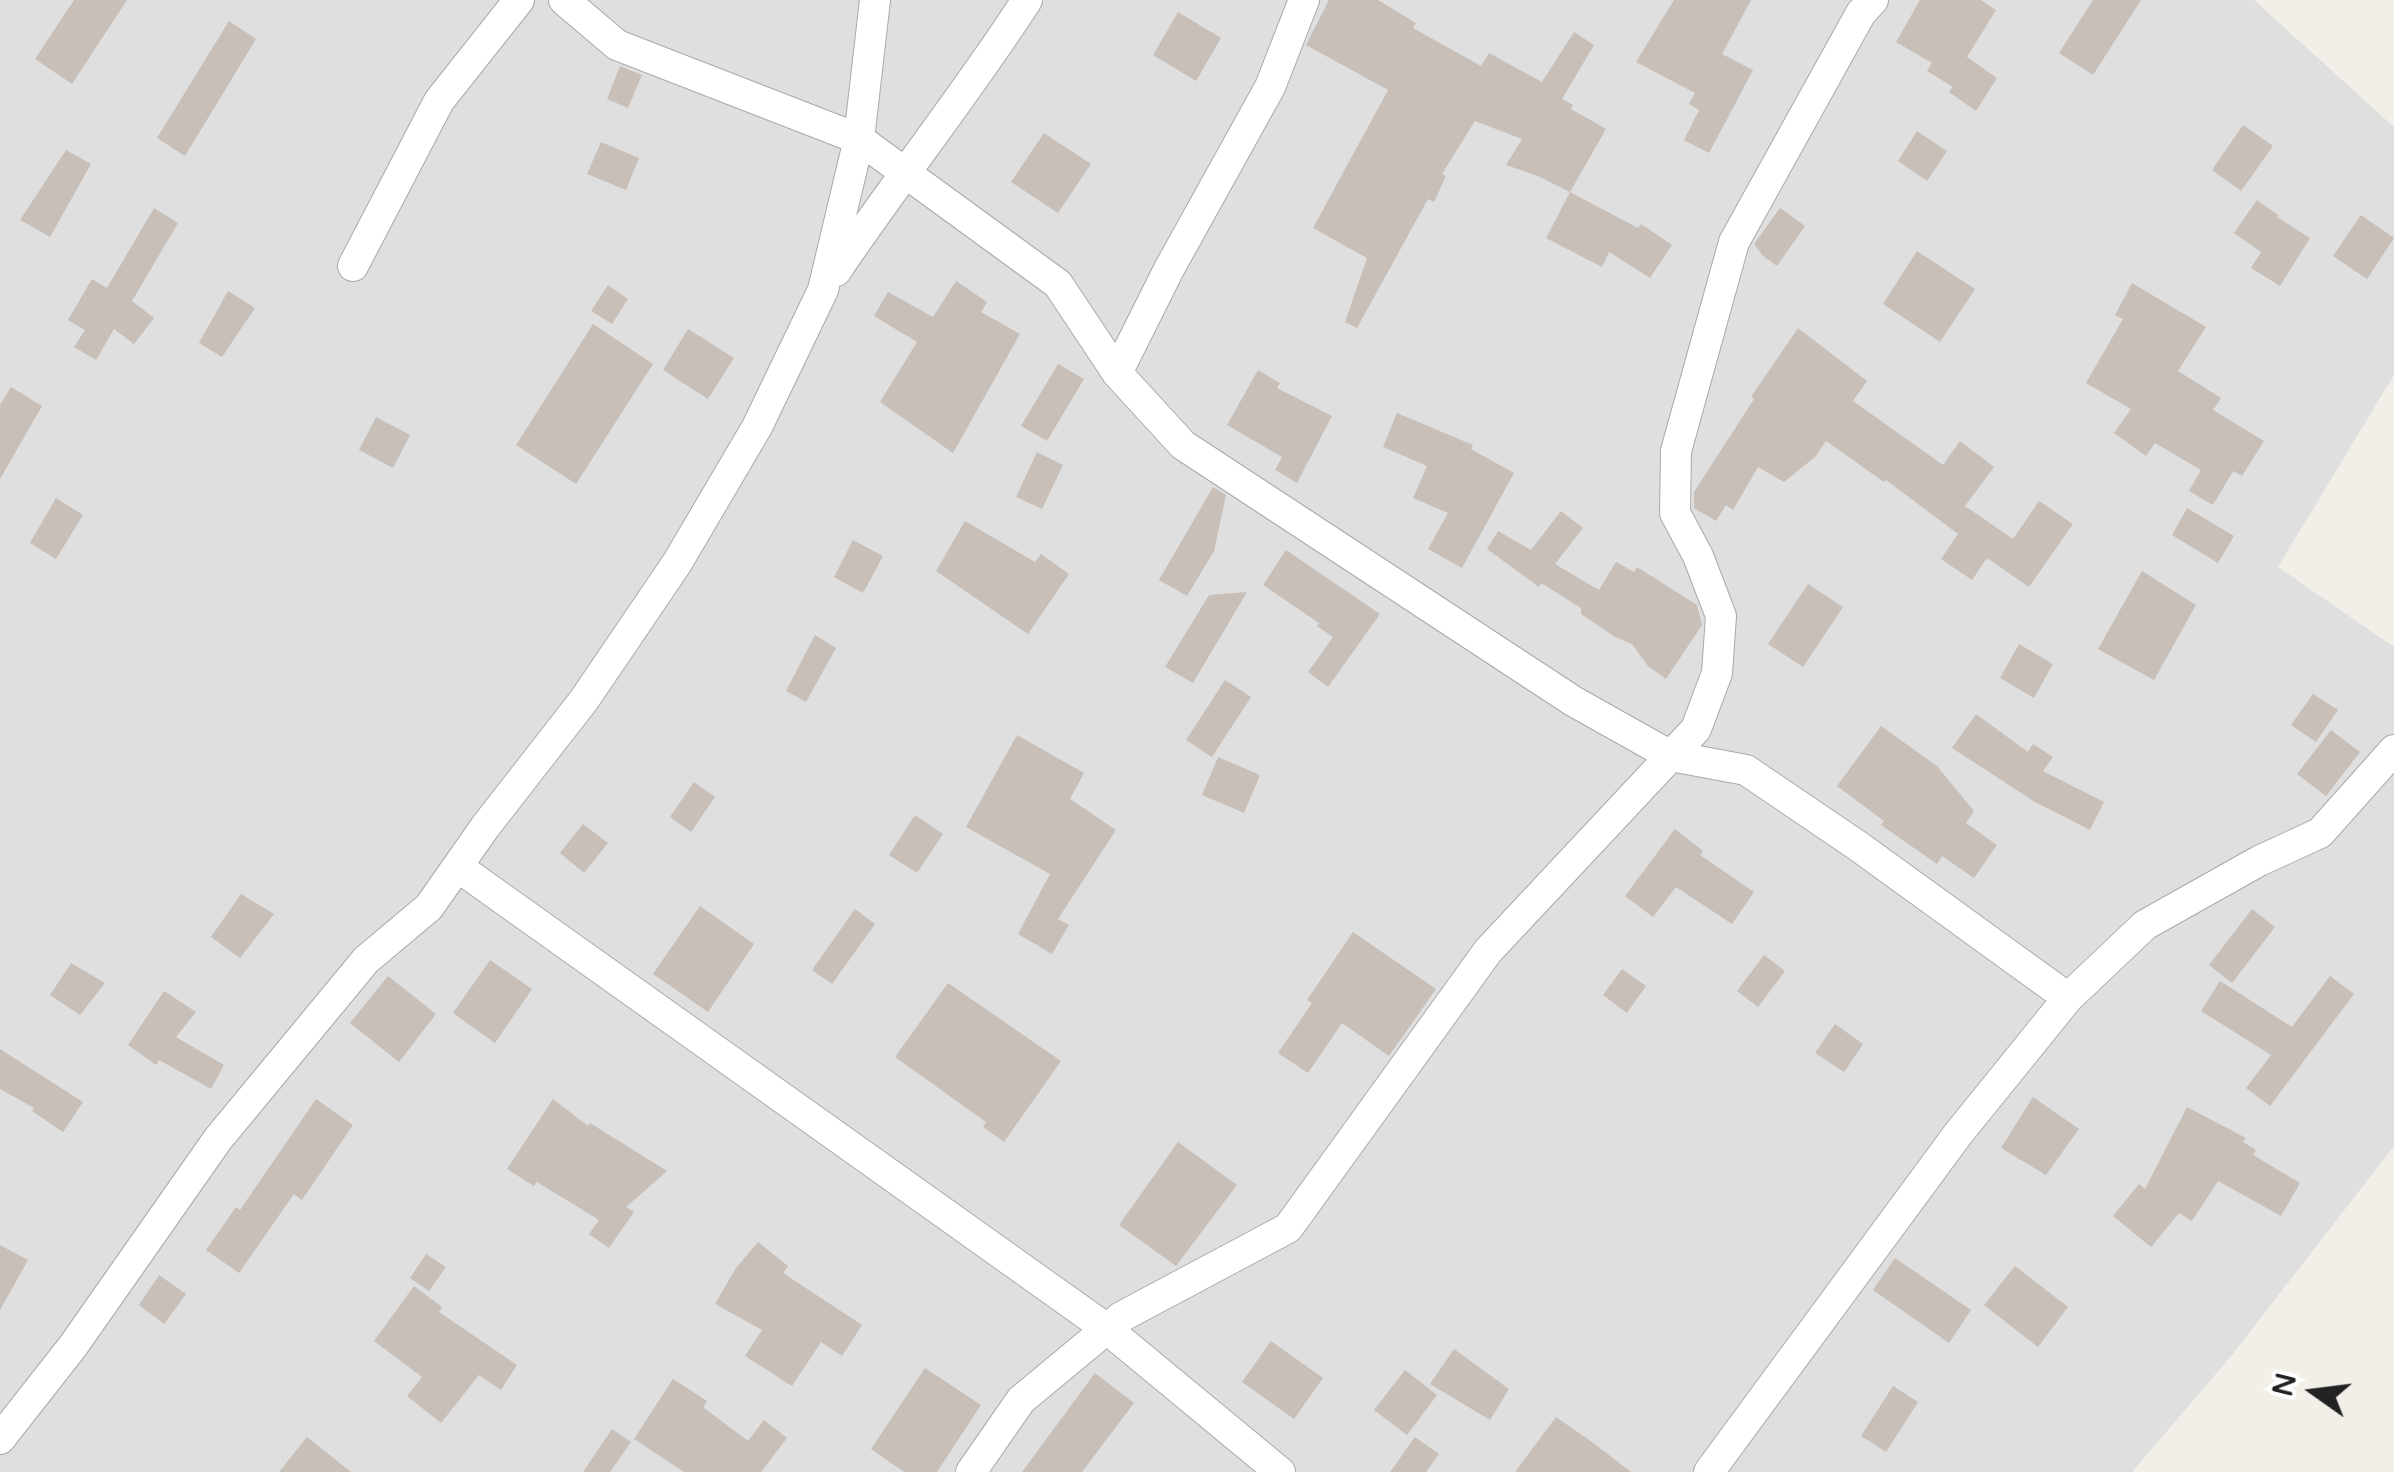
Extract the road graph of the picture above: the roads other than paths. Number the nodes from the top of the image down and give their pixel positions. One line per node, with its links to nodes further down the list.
1 (518, 0): 9 (street)
2 (564, 0): 7 (street)
3 (875, 0): 7 (street)
4 (1027, 0): 8 (street)
5 (1304, 0): 11 (street)
6 (1859, 4): 13 (street)
7 (859, 139): 8 (street); 10 (street)
8 (903, 172): 10 (street); 11 (street)
9 (353, 266)
10 (823, 290): 14 (street)
11 (1117, 373): 13 (street)
12 (2394, 750): 15 (street)
13 (1671, 756): 15 (street); 16 (street)
14 (458, 866): 16 (street); 17 (street)
15 (2068, 998): 20 (street)
16 (1106, 1329): 18 (street); 19 (street)
17 (0, 1439)
18 (971, 1472)
19 (1280, 1472)
20 (1709, 1472)

